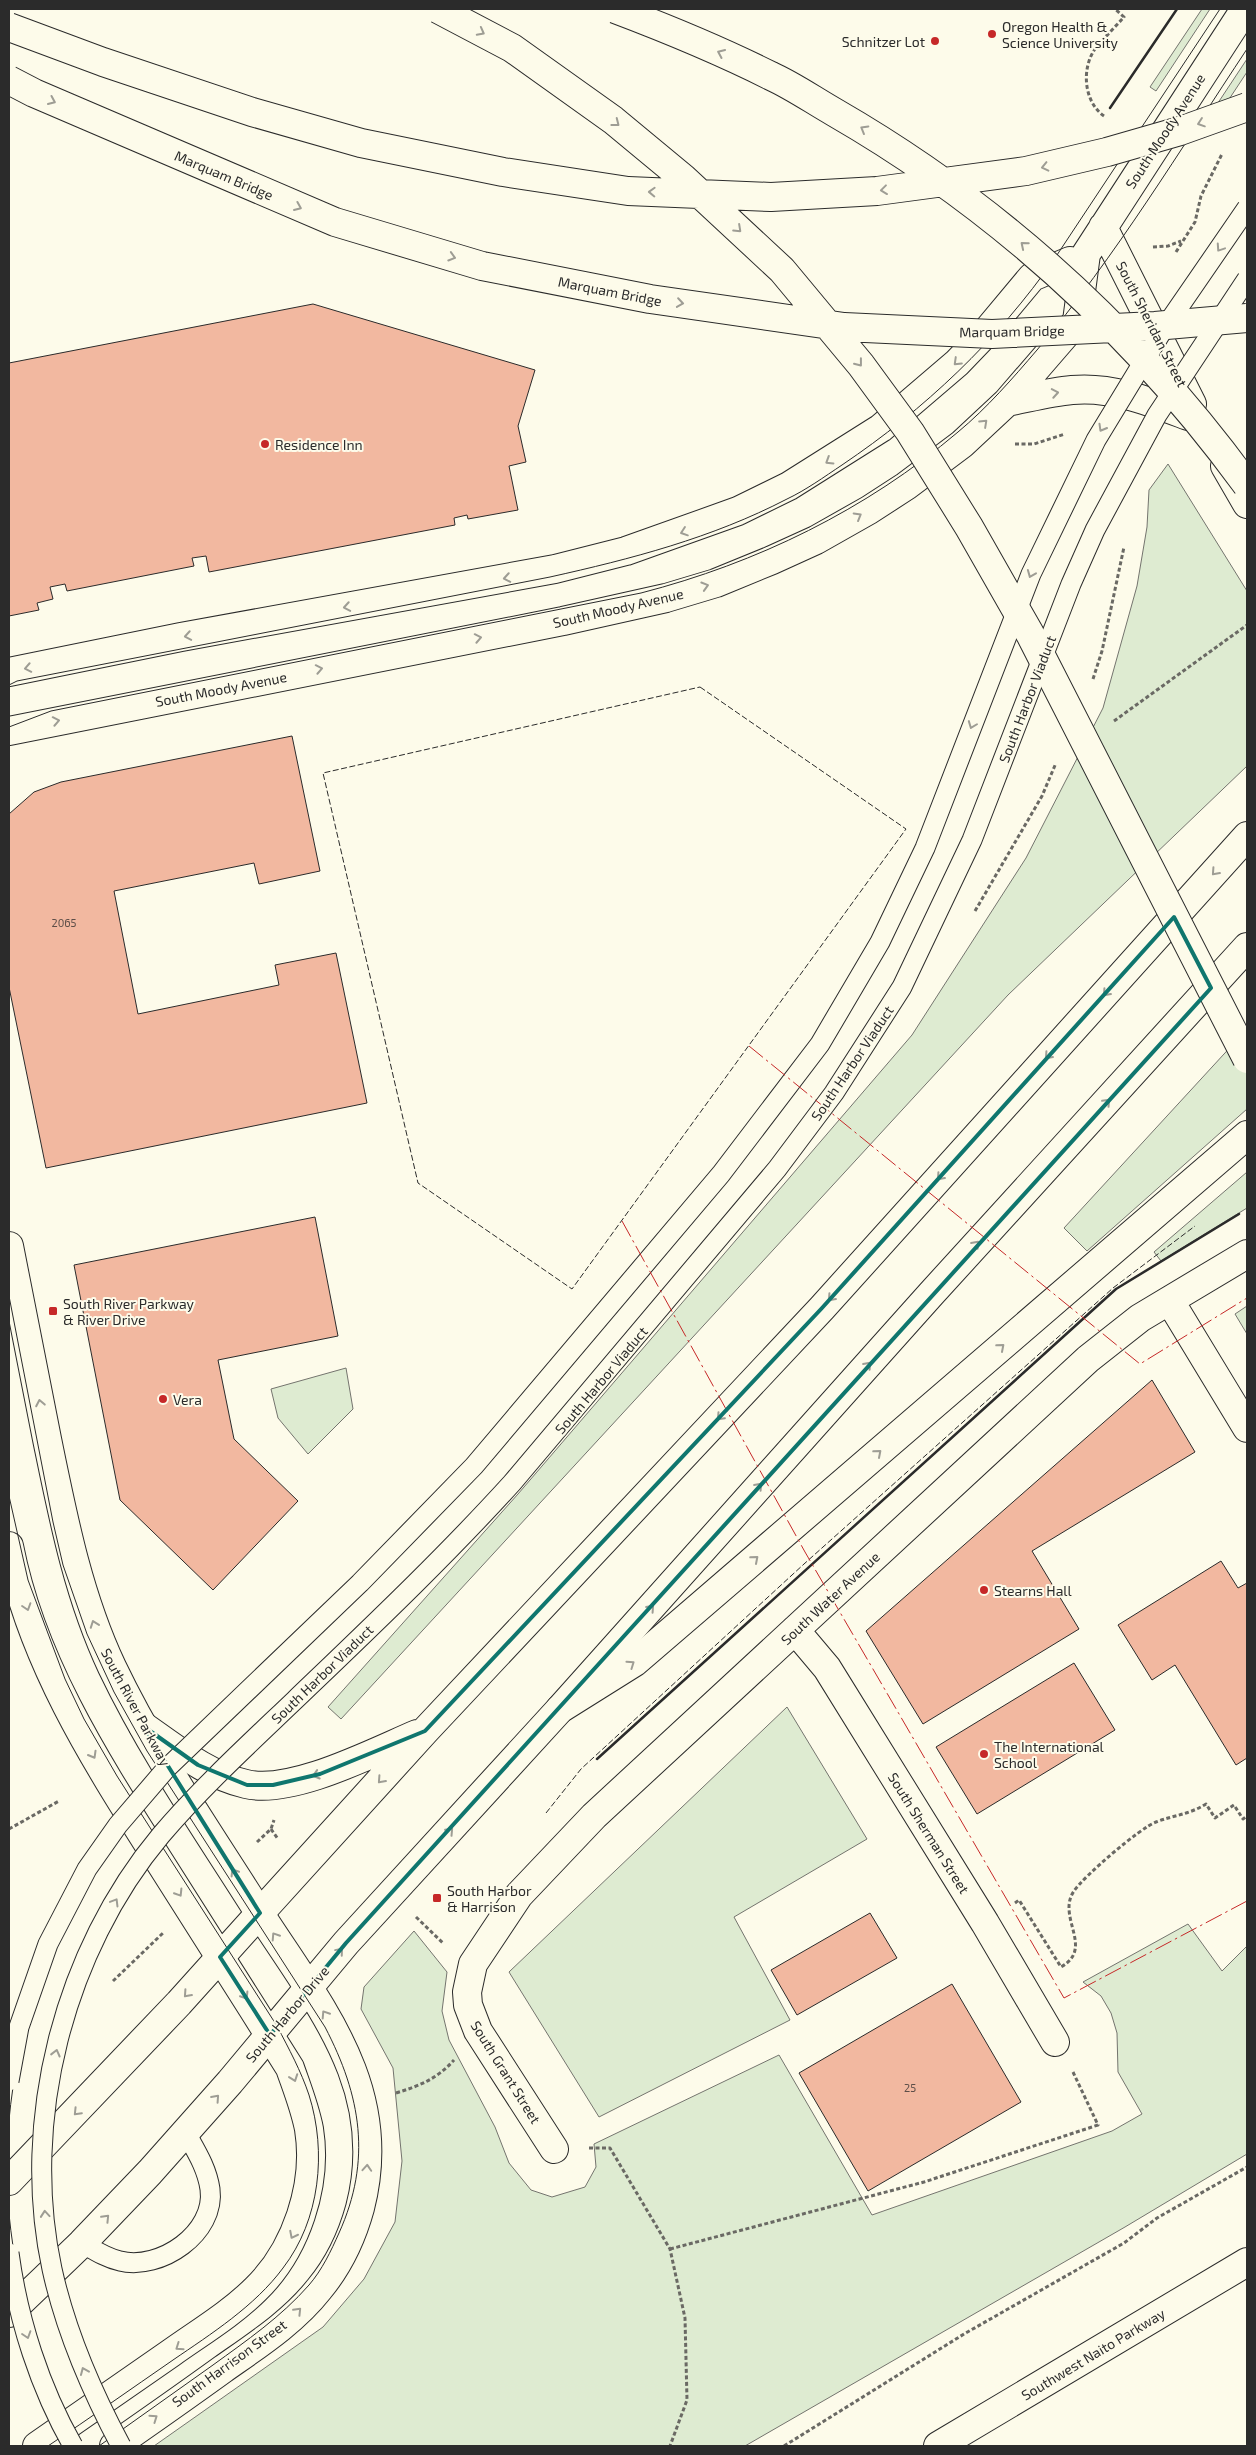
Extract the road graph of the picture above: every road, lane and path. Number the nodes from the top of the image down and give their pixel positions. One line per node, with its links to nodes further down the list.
1 (438, 9): 26 (main road, one-way to 26, bridge)
2 (615, 9): 18 (main road, one-way to 2, bridge)
3 (1115, 9): 8 (path)
4 (1245, 9): 11 (main road, South Moody Avenue)
5 (9, 28): 7 (main road, one-way to 5, bridge)
6 (9, 80): 15 (main road, Marquam Bridge, one-way to 15, bridge)
7 (1247, 107)
8 (1110, 120)
9 (1225, 147): 12 (path)
10 (1247, 208): 53 (lane, one-way to 53, bridge)
11 (1103, 227): 13 (main road, South Moody Avenue); 17 (main road, South Sheridan Street)
12 (1181, 241)
13 (1086, 254): 16 (main road, South Moody Avenue); 21 (main road, one-way to 21)
14 (1247, 279): 68 (lane, South Harbor Viaduct, one-way to 14, bridge)
15 (1247, 318)
16 (1007, 402): 17 (main road, South Sheridan Street, one-way to 17); 23 (main road, South Moody Avenue, one-way to 16)
17 (1201, 421): 19 (main road, South Sheridan Street)
18 (1247, 484)
19 (1247, 504)
20 (1247, 626): 22 (path)
21 (9, 672)
22 (1110, 724)
23 (9, 731)
24 (1247, 836): 36 (main road, one-way to 36)
25 (1247, 947): 34 (main road, one-way to 25)
26 (1247, 1059)
27 (1247, 1135): 34 (main road, one-way to 27)
28 (9, 1246): 35 (main road, South River Parkway, one-way to 28)
29 (1247, 1254): 30 (main road, South Water Avenue)
30 (1170, 1300): 31 (main road); 33 (main road, South Water Avenue)
31 (1247, 1428)
32 (9, 1546): 46 (main road, one-way to 46)
33 (795, 1630): 43 (main road, South Sherman Street); 48 (main road, South Water Avenue)
34 (560, 1709): 47 (main road, South Harbor Drive, one-way to 34)
35 (143, 1726): 36 (main road, one-way to 35); 42 (main road, South River Parkway, one-way to 35)
36 (426, 1731): 42 (main road, one-way to 42)
37 (59, 1801): 40 (path)
38 (276, 1812): 41 (path)
39 (1247, 1816): 43 (path)
40 (9, 1829)
41 (253, 1846)
42 (260, 1913): 46 (main road); 47 (main road, South River Parkway, one-way to 42)
43 (985, 1923): 51 (main road, South Sherman Street)
44 (163, 1933): 45 (path)
45 (145, 1950)
46 (220, 1957): 50 (main road, one-way to 50); 59 (main road, one-way to 59)
47 (308, 1988): 50 (main road, South Harbor Drive); 67 (main road, South Harrison Street, one-way to 47)
48 (467, 1992): 49 (main road, South Grant Street)
49 (478, 2030): 54 (path); 56 (main road, South Grant Street)
50 (270, 2035): 55 (main road, South Harbor Drive, one-way to 50); 65 (main road, one-way to 65)
51 (1055, 2042)
52 (1076, 2079): 61 (path)
53 (9, 2082)
54 (390, 2095)
55 (186, 2133): 60 (main road, South Harbor Drive, one-way to 55); 60 (lane)
56 (554, 2148)
57 (610, 2148): 61 (path)
58 (1247, 2167): 70 (path)
59 (9, 2182)
60 (82, 2243): 64 (main road, South Harbor Drive)
61 (670, 2249): 69 (path)
62 (9, 2253): 66 (lane, one-way to 66, bridge)
63 (1247, 2262): 71 (main road, Southwest Naito Parkway)
64 (9, 2313)
65 (37, 2446)
66 (73, 2446)
67 (114, 2446)
68 (121, 2446)
69 (670, 2446)
70 (784, 2446)
71 (938, 2446)

